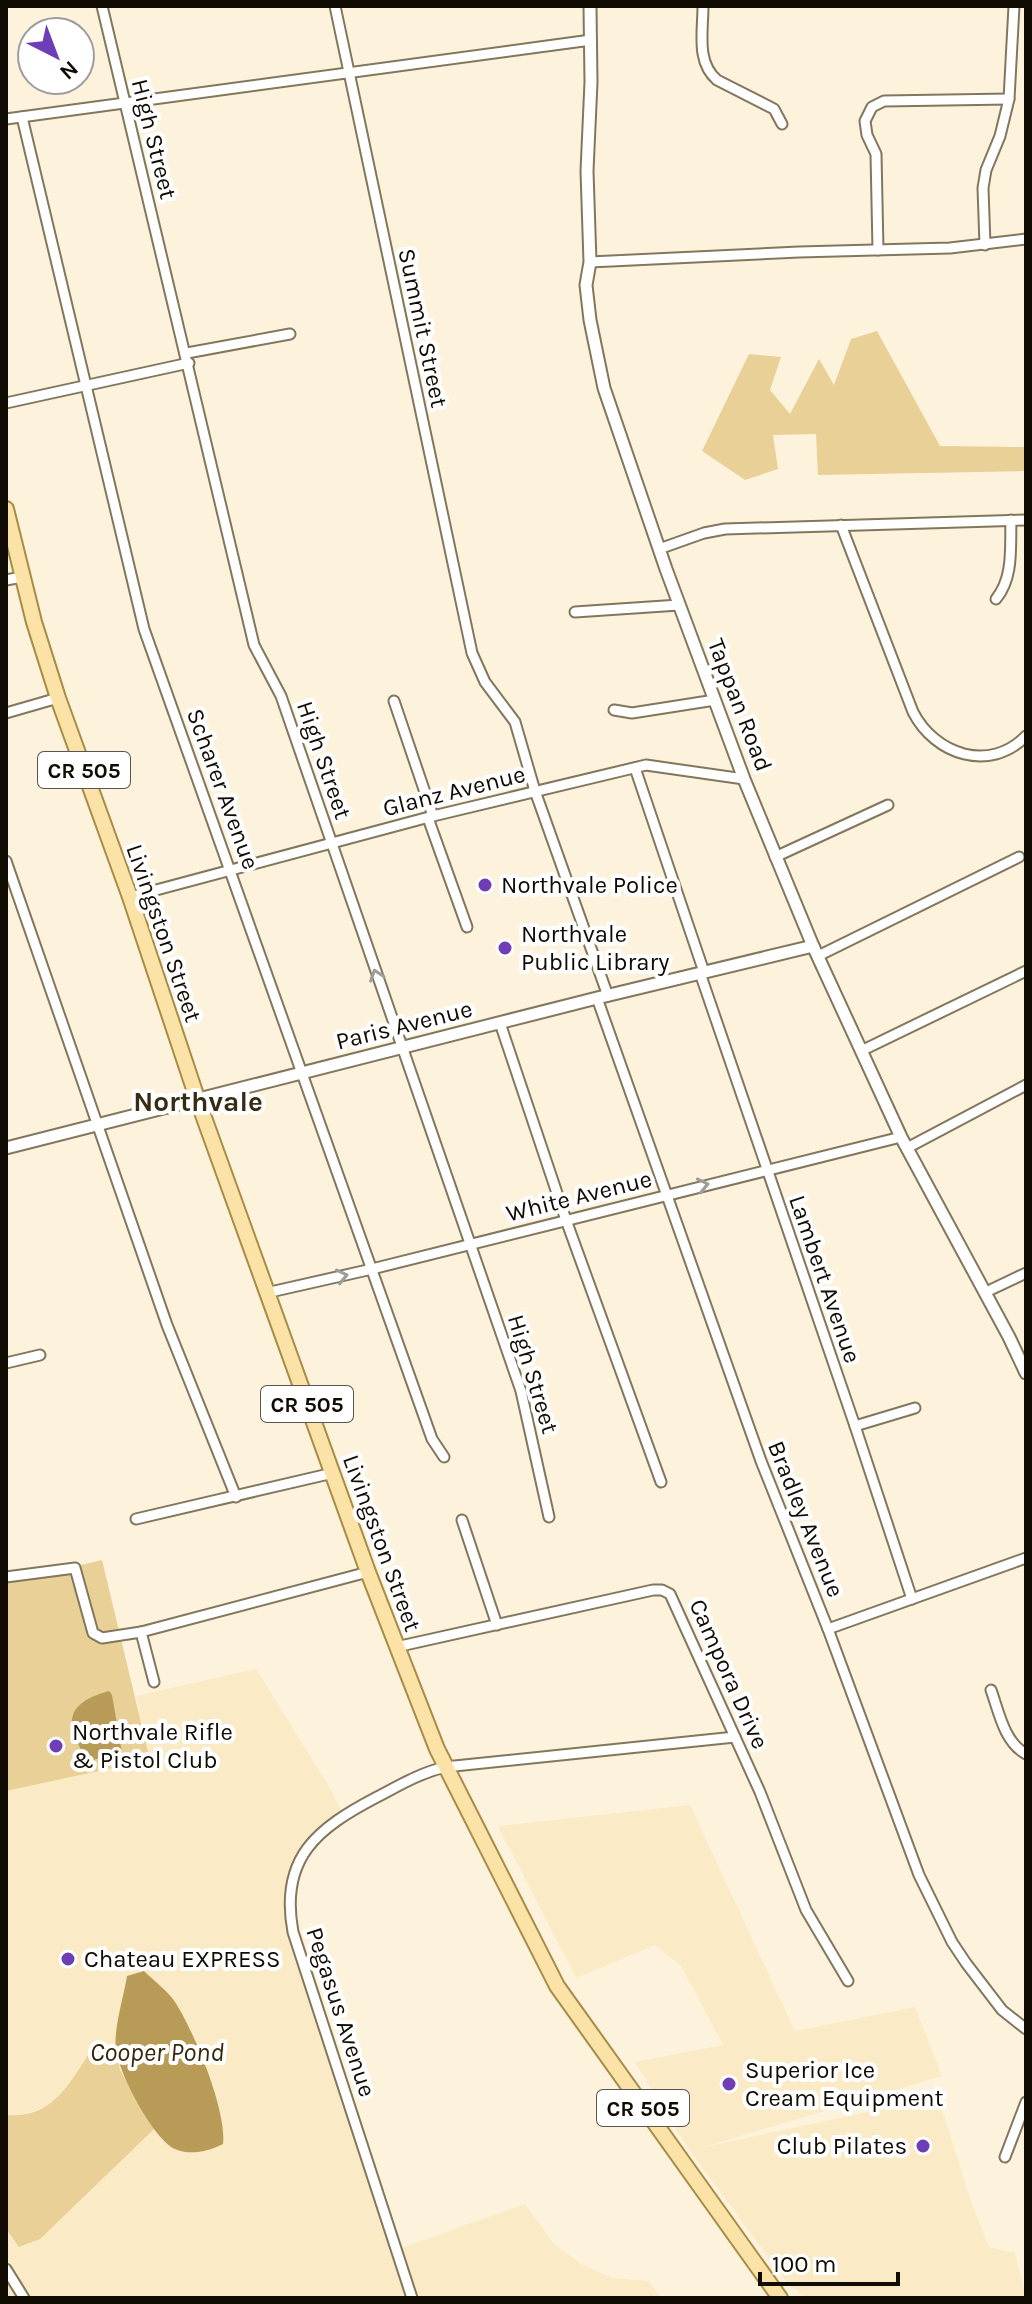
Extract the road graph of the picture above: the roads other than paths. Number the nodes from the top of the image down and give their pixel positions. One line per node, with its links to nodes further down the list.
1 (102, 6): 9 (street, High Street)
2 (335, 6): 7 (street, Summit Street)
3 (590, 6): 6 (street, Tappan Road)
4 (703, 6): 12 (street)
5 (1014, 6): 8 (street)
6 (591, 40): 7 (street); 16 (street, Tappan Road)
7 (349, 72): 9 (street); 31 (street, Summit Street)
8 (1009, 99): 14 (street); 15 (street)
9 (125, 104): 10 (street); 18 (street, High Street)
10 (22, 117): 11 (street); 19 (street, Scharer Avenue)
11 (6, 119)
12 (782, 124)
13 (1026, 239): 14 (street)
14 (985, 245): 15 (street)
15 (878, 250): 16 (street)
16 (590, 262): 25 (street, Tappan Road)
17 (290, 334): 18 (street)
18 (188, 358): 19 (street); 43 (street, High Street)
19 (87, 386): 20 (street); 47 (street, Scharer Avenue)
20 (6, 403)
21 (6, 509): 26 (main road, Livingston Street / CR 505)
22 (1011, 520): 23 (street); 24 (street); 28 (street)
23 (1026, 520)
24 (841, 525): 25 (street); 37 (street)
25 (659, 549): 29 (street, Tappan Road)
26 (22, 577): 27 (street); 32 (main road, Livingston Street / CR 505)
27 (6, 580)
28 (996, 599)
29 (679, 605): 30 (street); 33 (street, Tappan Road)
30 (575, 612)
31 (474, 659): 40 (street, Bradley Avenue)
32 (58, 698): 36 (street); 48 (main road, Livingston Street / CR 505)
33 (715, 700): 35 (street); 39 (street, Tappan Road)
34 (394, 701): 42 (street)
35 (614, 710)
36 (6, 713)
37 (1026, 736)
38 (635, 768): 39 (street, Glanz Avenue); 40 (street, Glanz Avenue); 52 (street, Lambert Avenue)
39 (744, 779): 44 (street, Tappan Road)
40 (535, 791): 42 (street, Glanz Avenue); 53 (street, Bradley Avenue)
41 (888, 805): 44 (street)
42 (430, 817): 43 (street, Glanz Avenue); 49 (street)
43 (331, 842): 47 (street, Glanz Avenue); 55 (street, High Street, one-way to 43)
44 (775, 857): 50 (street, Tappan Road)
45 (1019, 857): 50 (street, Paris Avenue)
46 (6, 861): 60 (street)
47 (231, 869): 48 (street, Glanz Avenue); 57 (street, Scharer Avenue)
48 (130, 897): 59 (main road, Livingston Street / CR 505)
49 (467, 927)
50 (816, 951): 52 (street, Paris Avenue); 56 (street, Tappan Road)
51 (1026, 971): 56 (street)
52 (702, 972): 53 (street, Paris Avenue); 63 (street, Lambert Avenue)
53 (603, 997): 54 (street, Paris Avenue); 64 (street, Bradley Avenue)
54 (500, 1023): 55 (street, Paris Avenue); 65 (street)
55 (402, 1049): 57 (street, Paris Avenue); 66 (street, High Street)
56 (861, 1051): 61 (street, Tappan Road)
57 (304, 1073): 59 (street, Paris Avenue); 67 (street, Scharer Avenue)
58 (1026, 1085): 61 (street, White Avenue)
59 (198, 1101): 60 (street, Paris Avenue); 70 (main road, Livingston Street / CR 505)
60 (99, 1126): 62 (street, Paris Avenue); 79 (street)
61 (904, 1142): 63 (street, White Avenue); 69 (street, Tappan Road)
62 (6, 1148)
63 (766, 1170): 64 (street, White Avenue, one-way to 63); 75 (street, Lambert Avenue)
64 (667, 1194): 65 (street, White Avenue); 90 (street, Bradley Avenue)
65 (566, 1220): 66 (street, White Avenue); 78 (street)
66 (470, 1244): 67 (street, White Avenue); 80 (street, High Street)
67 (372, 1269): 70 (street, White Avenue, one-way to 67); 76 (street, Scharer Avenue)
68 (1026, 1273): 69 (street)
69 (986, 1292): 73 (street, Tappan Road)
70 (266, 1293): 77 (main road, Livingston Street / CR 505)
71 (40, 1355): 72 (street)
72 (6, 1363)
73 (1026, 1373)
74 (915, 1408): 75 (street)
75 (855, 1426): 88 (street, Lambert Avenue)
76 (444, 1457)
77 (333, 1473): 79 (street); 84 (main road, Livingston Street / CR 505)
78 (661, 1482)
79 (236, 1497): 81 (street)
80 (549, 1517)
81 (136, 1519)
82 (462, 1520): 89 (street)
83 (1026, 1558): 88 (street)
84 (368, 1572): 91 (street); 92 (main road, Livingston Street / CR 505)
85 (662, 1576): 87 (street)
86 (6, 1577): 91 (street)
87 (662, 1590): 89 (street, Campora Drive); 95 (street, Campora Drive)
88 (912, 1599): 90 (street)
89 (497, 1625): 92 (street, Campora Drive)
90 (828, 1629): 99 (street, Bradley Avenue)
91 (141, 1632): 93 (street)
92 (396, 1647): 97 (main road, Livingston Street / CR 505)
93 (154, 1682)
94 (991, 1690): 96 (street)
95 (735, 1737): 97 (street, Pegasus Avenue); 98 (street, Campora Drive)
96 (1026, 1754)
97 (445, 1767): 104 (street, Pegasus Avenue); 105 (main road, Livingston Street / CR 505)
98 (848, 1981)
99 (1026, 2029)
100 (1026, 2102): 101 (street)
101 (1005, 2157)
102 (6, 2269): 103 (street)
103 (24, 2298)
104 (412, 2298)
105 (780, 2298)

